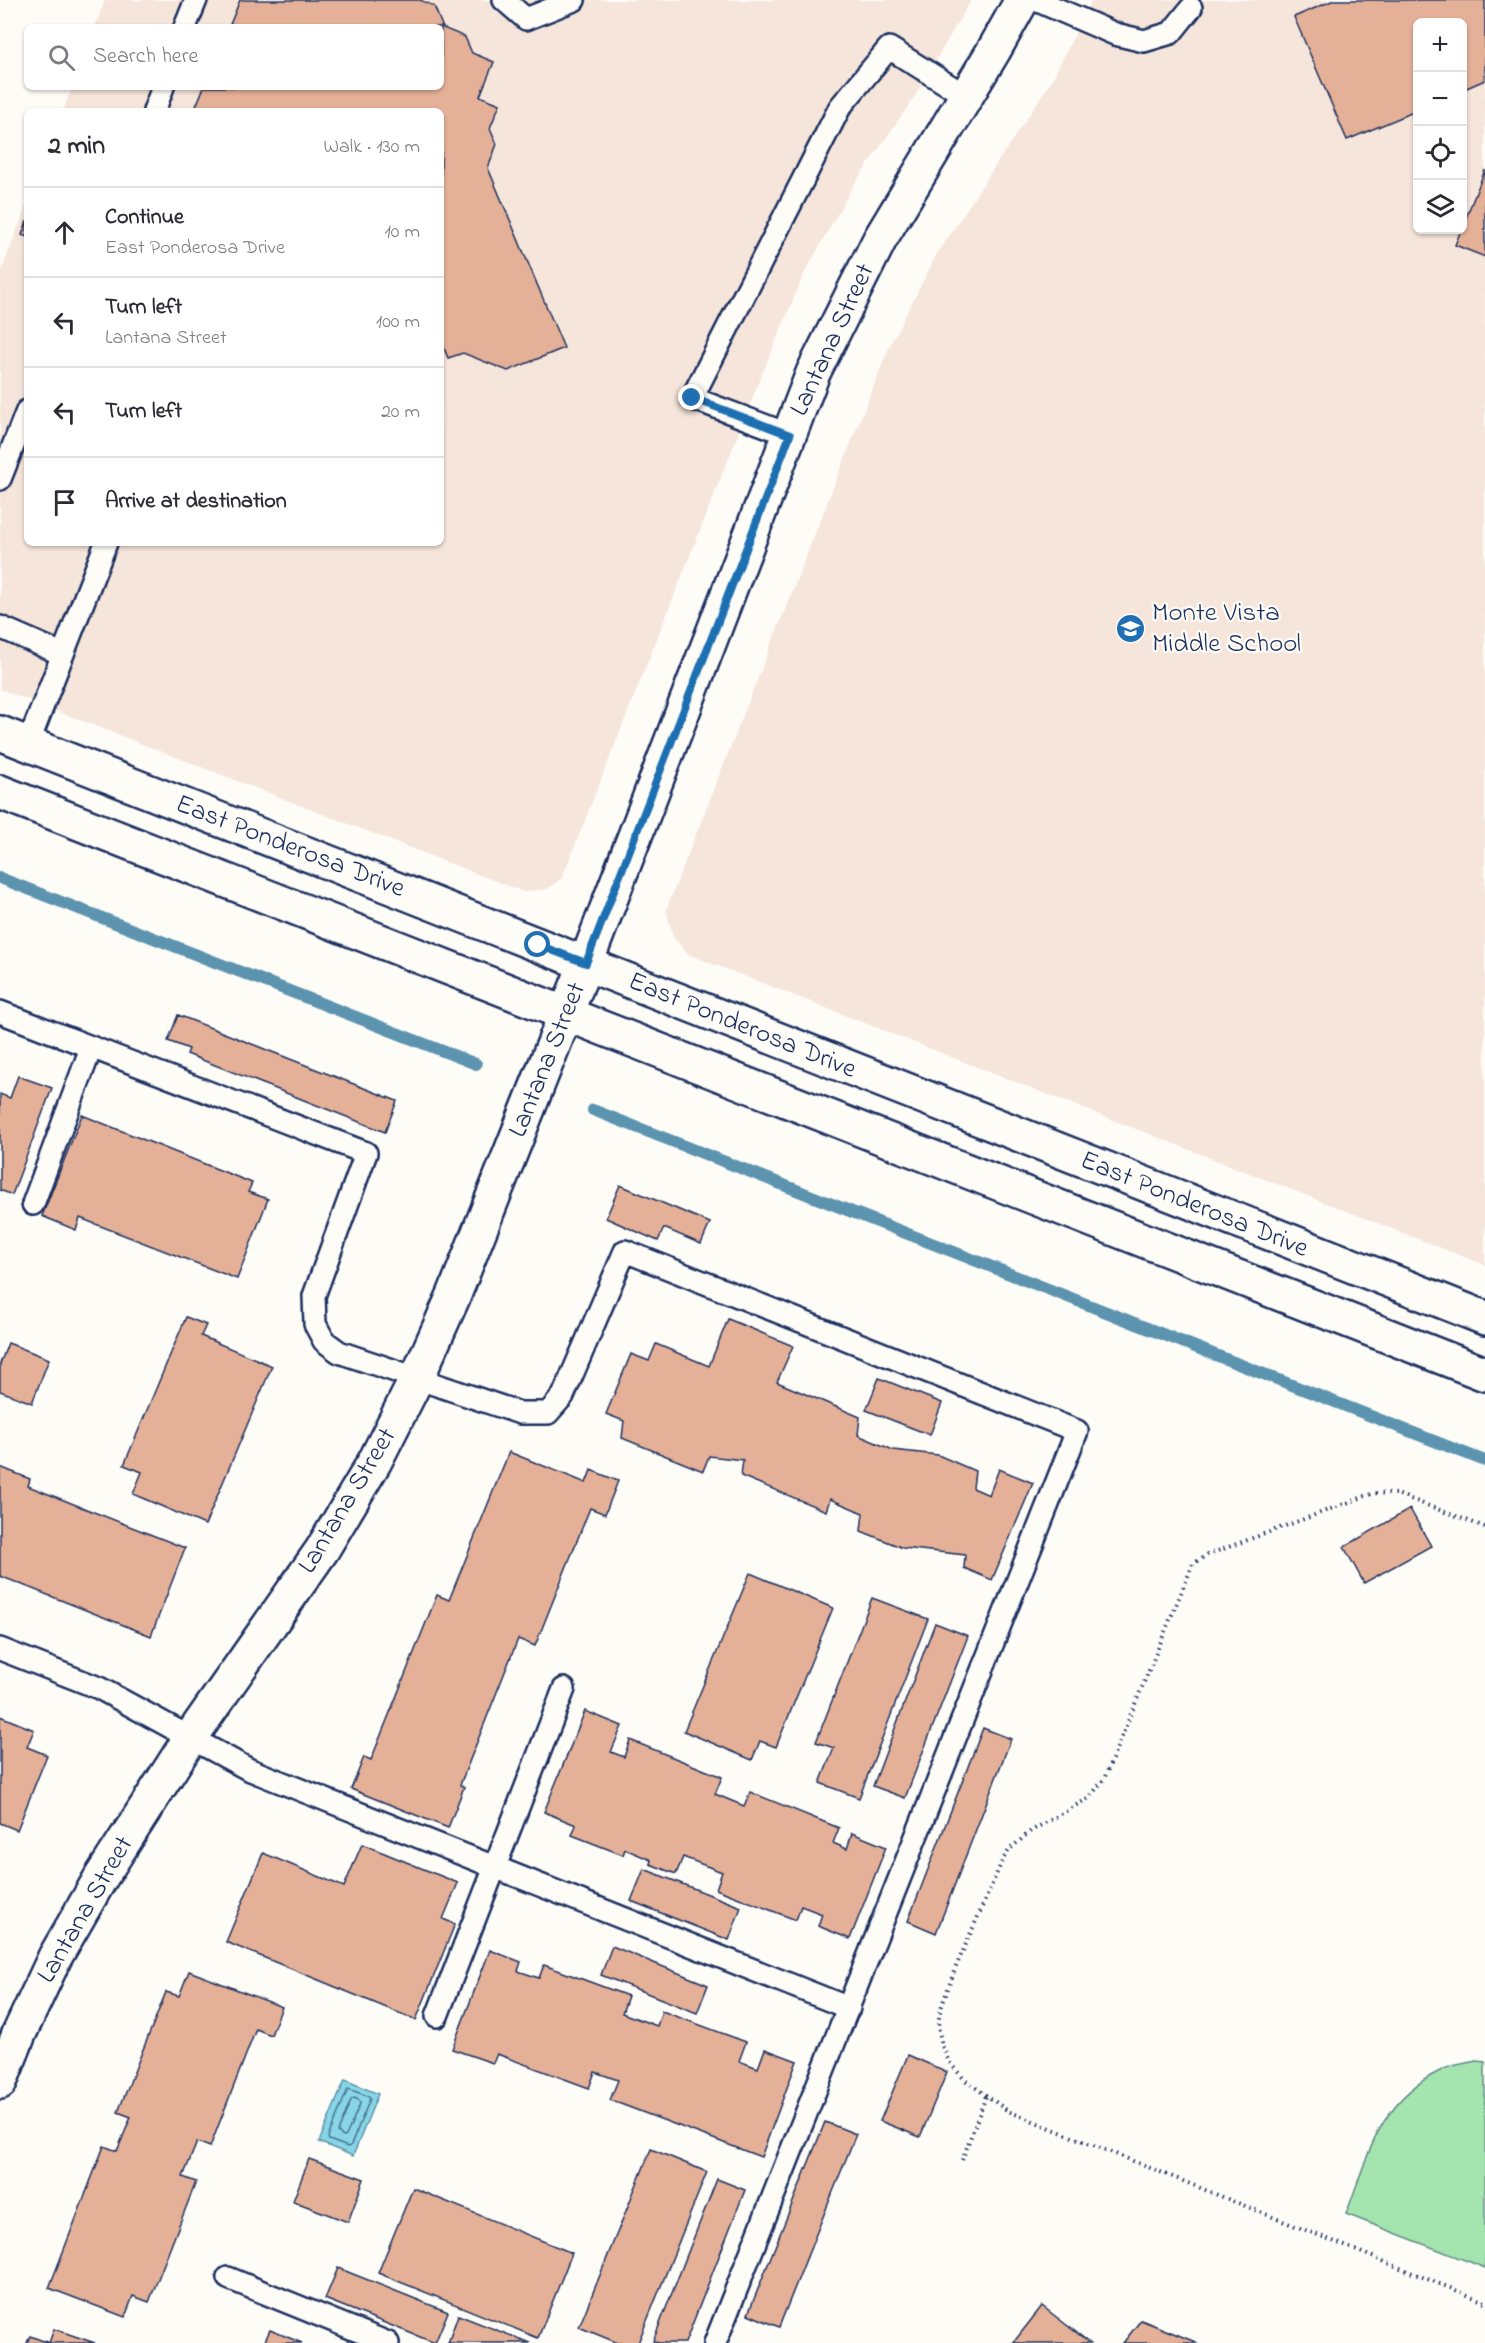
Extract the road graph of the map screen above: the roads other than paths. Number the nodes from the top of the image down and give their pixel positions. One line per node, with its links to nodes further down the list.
1 (196, 0): 7 (lane)
2 (504, 0): 3 (lane)
3 (574, 0)
4 (1022, 0): 9 (main road, Lantana Street)
5 (1036, 0): 6 (lane)
6 (1191, 8)
7 (186, 24)
8 (162, 90): 10 (lane)
9 (966, 96): 12 (main road, Lantana Street); 12 (lane)
10 (155, 108)
11 (24, 419): 13 (lane)
12 (790, 435): 19 (main road, Lantana Street)
13 (0, 479)
14 (105, 546): 16 (lane)
15 (0, 627): 16 (lane)
16 (62, 654): 17 (lane)
17 (14, 738): 19 (main road, East Ponderosa Drive)
18 (0, 792): 21 (main road, East Ponderosa Drive)
19 (586, 963): 21 (main road, Lantana Street); 24 (main road, East Ponderosa Drive)
20 (0, 1012): 22 (lane)
21 (566, 1012): 25 (main road, East Ponderosa Drive); 26 (main road, Lantana Street)
22 (91, 1048): 23 (lane); 26 (lane)
23 (33, 1204)
24 (1485, 1318)
25 (1485, 1374)
26 (417, 1378): 29 (main road, Lantana Street); 31 (lane)
27 (0, 1649): 29 (lane)
28 (564, 1689): 30 (lane)
29 (191, 1737): 30 (lane); 33 (main road, Lantana Street)
30 (494, 1868): 31 (lane); 32 (lane)
31 (849, 2008): 36 (lane)
32 (437, 2016)
33 (0, 2082)
34 (228, 2278): 35 (lane)
35 (388, 2343)
36 (715, 2343)

